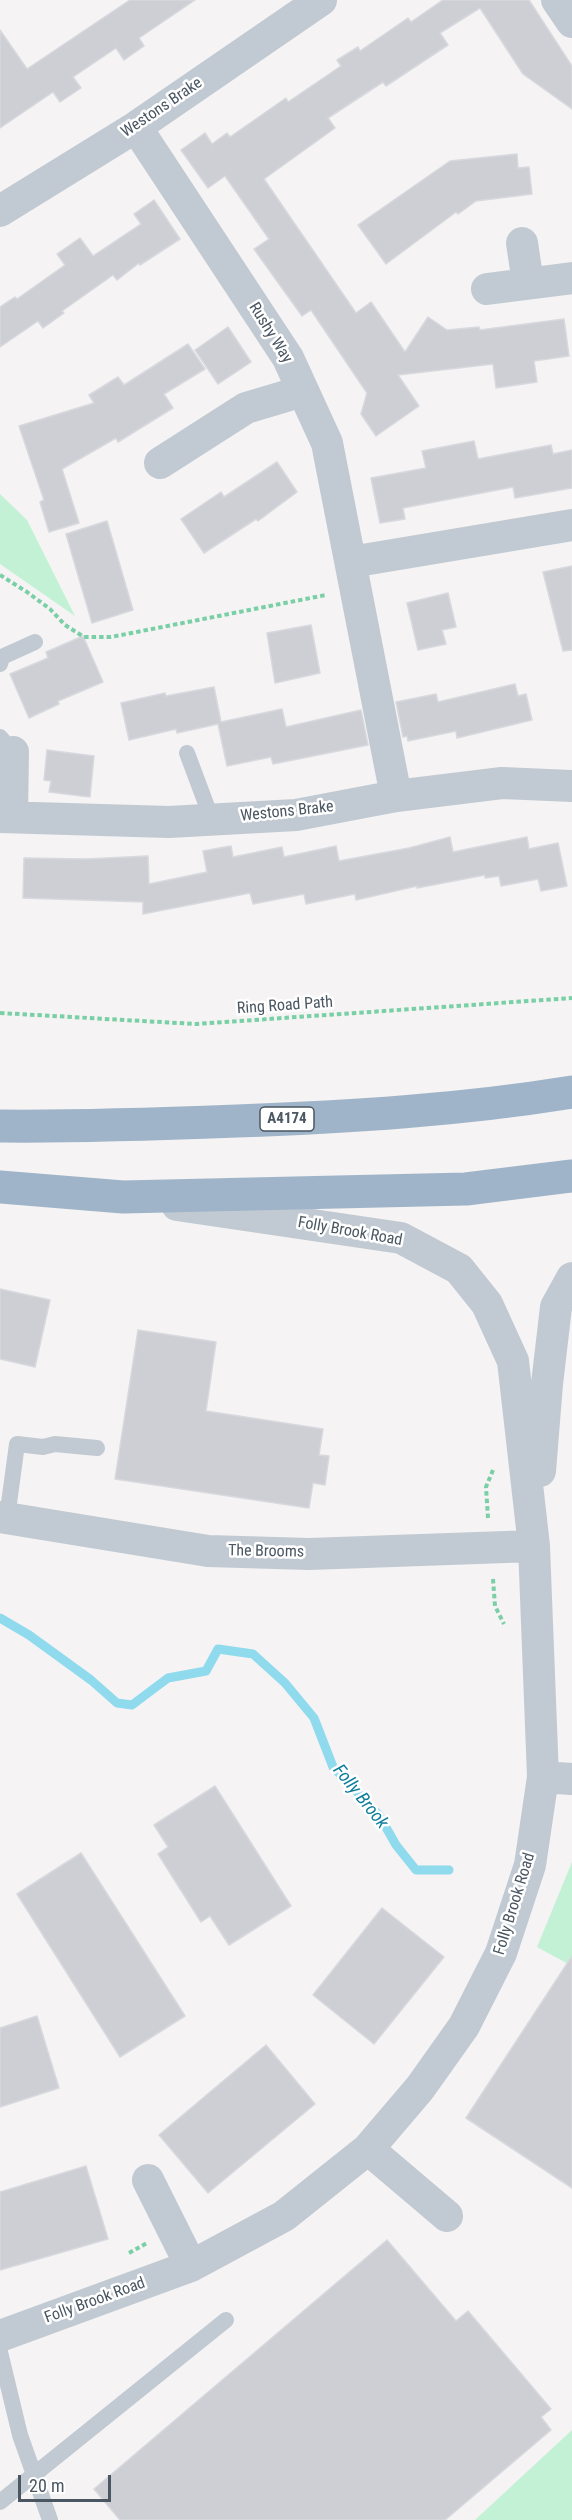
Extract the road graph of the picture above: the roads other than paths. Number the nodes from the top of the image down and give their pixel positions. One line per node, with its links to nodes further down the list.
1 (321, 0): 4 (street, Westons Brake)
2 (557, 0): 3 (street)
3 (572, 22)
4 (136, 127): 5 (street, Westons Brake); 10 (street, Rushy Way)
5 (0, 211)
6 (522, 243): 8 (street)
7 (572, 278): 8 (street)
8 (528, 283): 9 (street)
9 (487, 289)
10 (303, 391): 11 (street); 13 (street, Rushy Way)
11 (160, 463)
12 (572, 525): 13 (street)
13 (354, 576): 19 (street, Rushy Way)
14 (35, 642): 15 (lane)
15 (0, 664)
16 (6, 745): 20 (street)
17 (187, 753): 21 (lane)
18 (572, 786): 19 (street, Westons Brake)
19 (396, 796): 21 (street, Westons Brake)
20 (6, 817): 21 (street, Westons Brake)
21 (212, 820)
22 (572, 1092): 23 (highway, A4174)
23 (0, 1126)
24 (572, 1176): 26 (highway)
25 (0, 1187): 26 (highway)
26 (123, 1197): 30 (street, Folly Brook Road)
27 (572, 1278): 30 (street, Folly Brook Road)
28 (97, 1448): 29 (lane)
29 (3, 1518): 30 (street, The Brooms)
30 (534, 1546): 31 (street, Folly Brook Road)
31 (558, 1778): 32 (street, Folly Brook Road)
32 (368, 2149): 34 (street); 35 (street, Folly Brook Road)
33 (148, 2180): 35 (street)
34 (447, 2216)
35 (191, 2266): 37 (street, Folly Brook Road)
36 (226, 2320): 39 (lane)
37 (0, 2336)
38 (0, 2352): 39 (lane)
39 (34, 2476): 40 (lane); 41 (lane)
40 (0, 2502)
41 (50, 2520)

